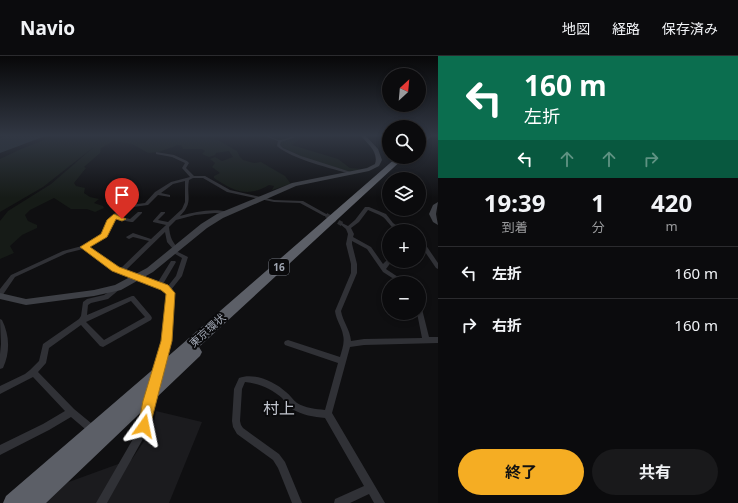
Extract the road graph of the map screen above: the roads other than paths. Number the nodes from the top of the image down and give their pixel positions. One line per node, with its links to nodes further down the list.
1 (172, 156): 7 (street)
2 (299, 156): 6 (street)
3 (379, 156): 6 (street)
4 (393, 164): 49 (highway, 東京環状 / 16)
5 (398, 164): 49 (highway, 東京環状 / 16)
6 (352, 173): 11 (street)
7 (193, 177): 8 (street); 11 (street)
8 (187, 179): 9 (street); 18 (street)
9 (157, 193): 10 (street); 17 (street)
10 (168, 196)
11 (263, 197): 15 (street); 16 (street)
12 (438, 204): 19 (street)
13 (163, 212): 21 (street)
14 (140, 213): 17 (street)
15 (227, 213): 18 (street); 27 (street)
16 (326, 215)
17 (114, 217): 25 (street)
18 (175, 220): 21 (street)
19 (438, 223)
20 (391, 224): 23 (street)
21 (168, 226): 24 (street); 27 (street)
22 (129, 237): 24 (street)
23 (350, 238): 30 (street); 44 (street)
24 (153, 240): 31 (street)
25 (84, 247): 31 (street); 37 (street)
26 (426, 249): 29 (street)
27 (174, 250): 33 (street); 36 (street)
28 (173, 262): 34 (street)
29 (438, 267)
30 (383, 269): 32 (street)
31 (121, 271): 33 (street)
32 (394, 276)
33 (138, 278): 34 (street); 35 (street)
34 (160, 285): 36 (street)
35 (118, 288): 37 (street); 39 (street)
36 (168, 290): 49 (street)
37 (0, 295)
38 (422, 320): 41 (street)
39 (81, 321): 39 (street); 48 (street)
40 (0, 322): 45 (street)
41 (426, 340): 42 (street); 44 (street)
42 (438, 340)
43 (288, 343): 46 (street)
44 (347, 344): 46 (street)
45 (2, 349): 47 (street)
46 (343, 361): 52 (street)
47 (0, 366)
48 (33, 372): 50 (street); 51 (street)
49 (155, 384): 53 (highway, 東京環状 / 16); 57 (highway, 東京環状 / 16); 58 (street)
50 (0, 390)
51 (71, 412): 53 (street); 54 (street)
52 (328, 414): 55 (street); 59 (street)
53 (95, 431): 56 (highway, 東京環状 / 16)
54 (0, 450)
55 (371, 488): 60 (street); 61 (street)
56 (13, 503)
57 (31, 503)
58 (101, 503)
59 (297, 503)
60 (339, 503)
61 (380, 503)

